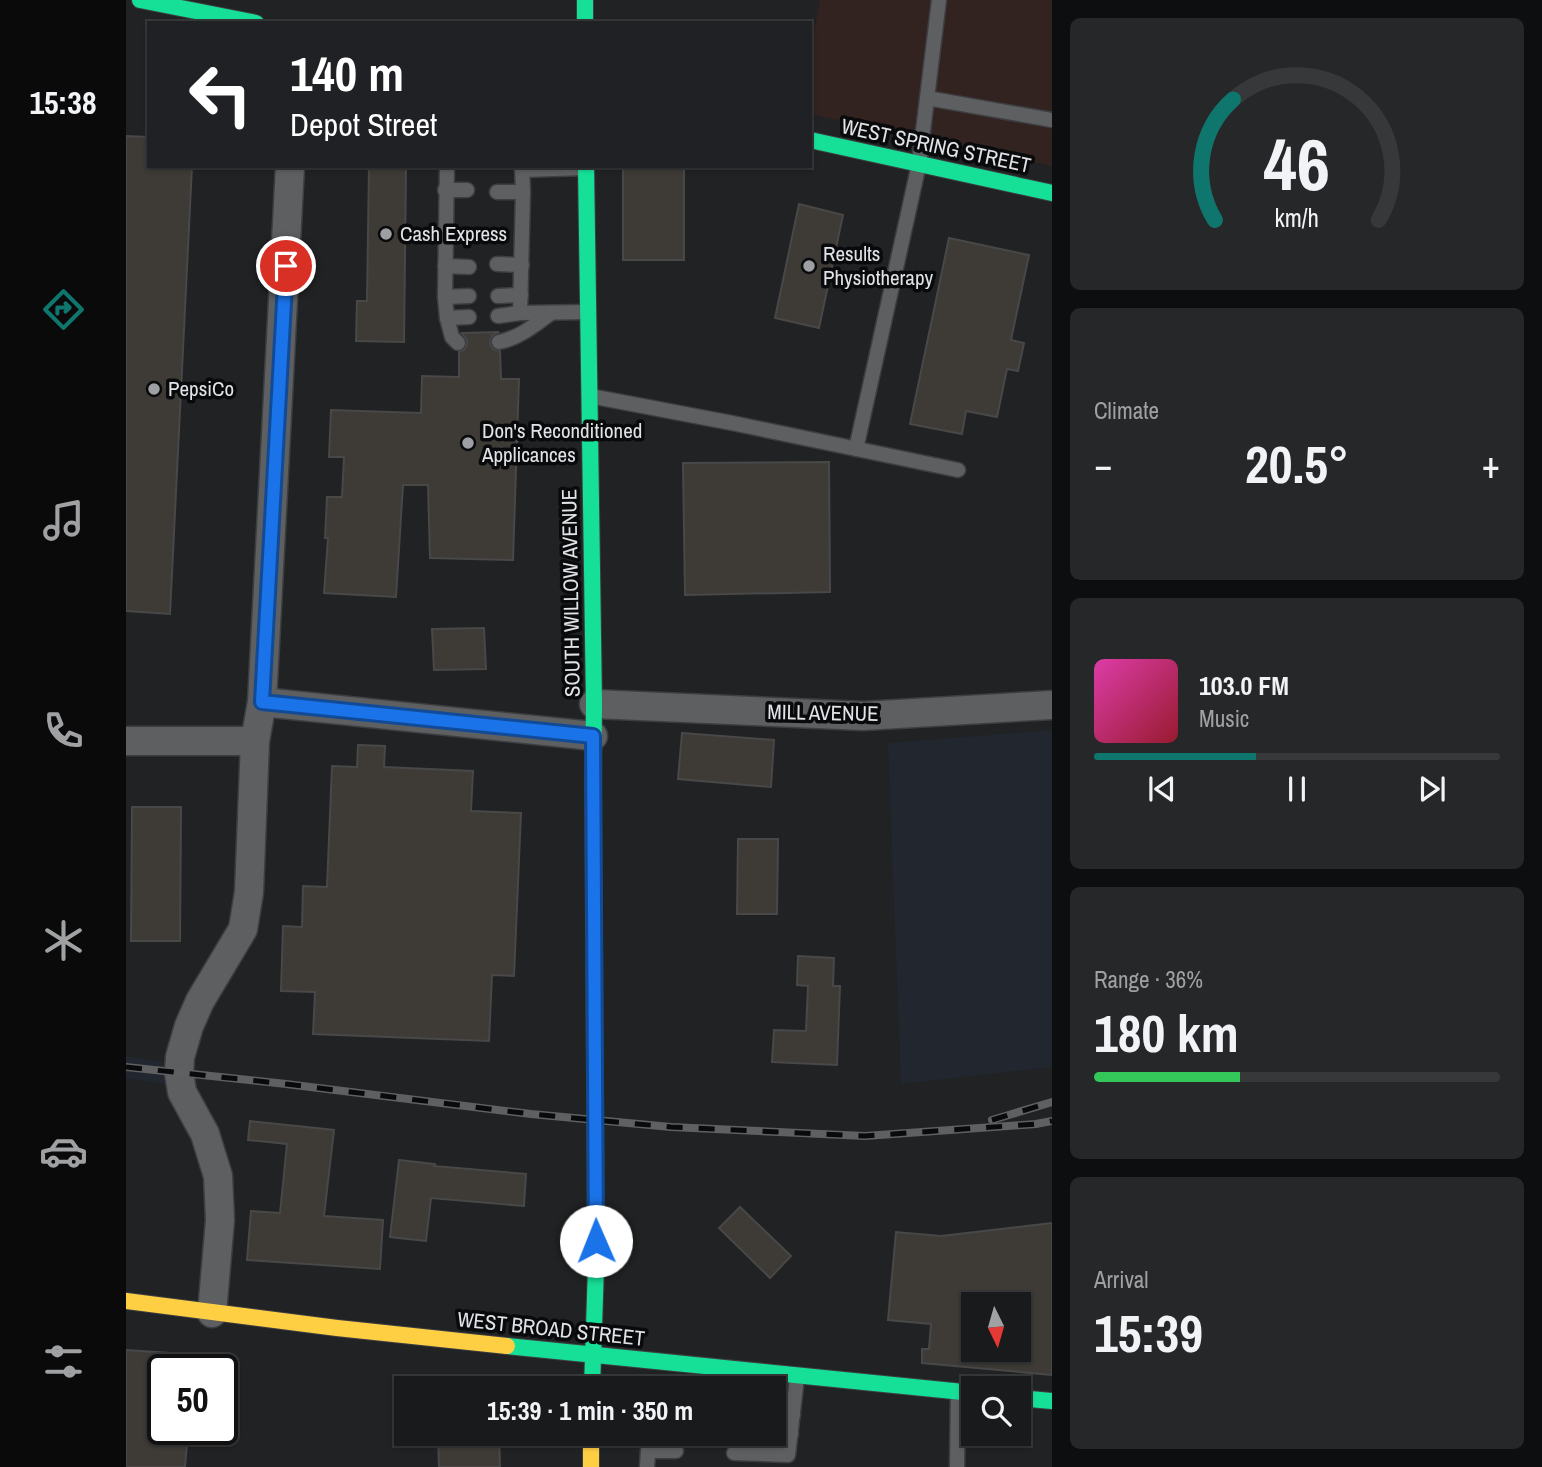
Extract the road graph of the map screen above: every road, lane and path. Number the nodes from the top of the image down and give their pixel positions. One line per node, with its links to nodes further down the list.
1 (585, 0): 5 (main road)
2 (939, 0): 6 (lane)
3 (146, 1): 4 (main road)
4 (246, 21)
5 (585, 21)
6 (927, 98): 7 (lane); 9 (lane)
7 (1052, 120)
8 (812, 140): 9 (main road, WEST SPRING STREET)
9 (919, 164): 18 (main road, WEST SPRING STREET); 36 (lane)
10 (290, 168): 38 (street)
11 (447, 168): 14 (lane)
12 (522, 168): 17 (lane)
13 (586, 168): 27 (main road, SOUTH WILLOW AVENUE)
14 (445, 190): 15 (lane); 21 (lane)
15 (467, 190)
16 (497, 192): 17 (lane)
17 (523, 192): 20 (lane)
18 (1052, 193)
19 (498, 264): 20 (lane)
20 (522, 265): 23 (lane)
21 (445, 266): 22 (lane); 26 (lane)
22 (469, 267)
23 (521, 295): 25 (lane); 28 (lane)
24 (469, 296): 26 (lane)
25 (498, 296)
26 (445, 297): 32 (lane)
27 (589, 312): 29 (lane); 35 (main road, SOUTH WILLOW AVENUE)
28 (520, 313): 29 (lane); 30 (lane)
29 (551, 313): 33 (lane)
30 (498, 316)
31 (469, 317): 32 (lane)
32 (447, 318): 34 (lane)
33 (499, 342)
34 (458, 343)
35 (589, 396): 36 (lane); 39 (main road, SOUTH WILLOW AVENUE)
36 (856, 449): 37 (lane)
37 (958, 470)
38 (262, 702): 41 (street); 43 (street)
39 (594, 704): 40 (street, MILL AVENUE); 41 (main road, SOUTH WILLOW AVENUE)
40 (1052, 705)
41 (593, 736): 46 (main road, SOUTH WILLOW AVENUE)
42 (126, 741): 43 (street)
43 (255, 741): 45 (street)
44 (126, 1301): 45 (main road, WEST BROAD STREET)
45 (212, 1313): 46 (main road, WEST BROAD STREET)
46 (593, 1355): 47 (main road, WEST BROAD STREET); 49 (main road, SOUTH WILLOW AVENUE)
47 (748, 1371): 48 (main road, WEST BROAD STREET); 50 (lane)
48 (798, 1375): 51 (main road, WEST BROAD STREET); 55 (lane)
49 (592, 1376)
50 (748, 1376)
51 (961, 1392)
52 (1031, 1399): 53 (main road)
53 (1052, 1401)
54 (786, 1415): 55 (lane)
55 (793, 1415): 58 (lane)
56 (961, 1430): 66 (lane)
57 (786, 1434): 58 (lane)
58 (792, 1434): 63 (lane)
59 (591, 1446): 64 (main road)
60 (649, 1446): 61 (lane)
61 (648, 1451): 62 (lane); 65 (lane)
62 (676, 1451)
63 (734, 1453)
64 (591, 1467)
65 (647, 1467)
66 (957, 1467)

